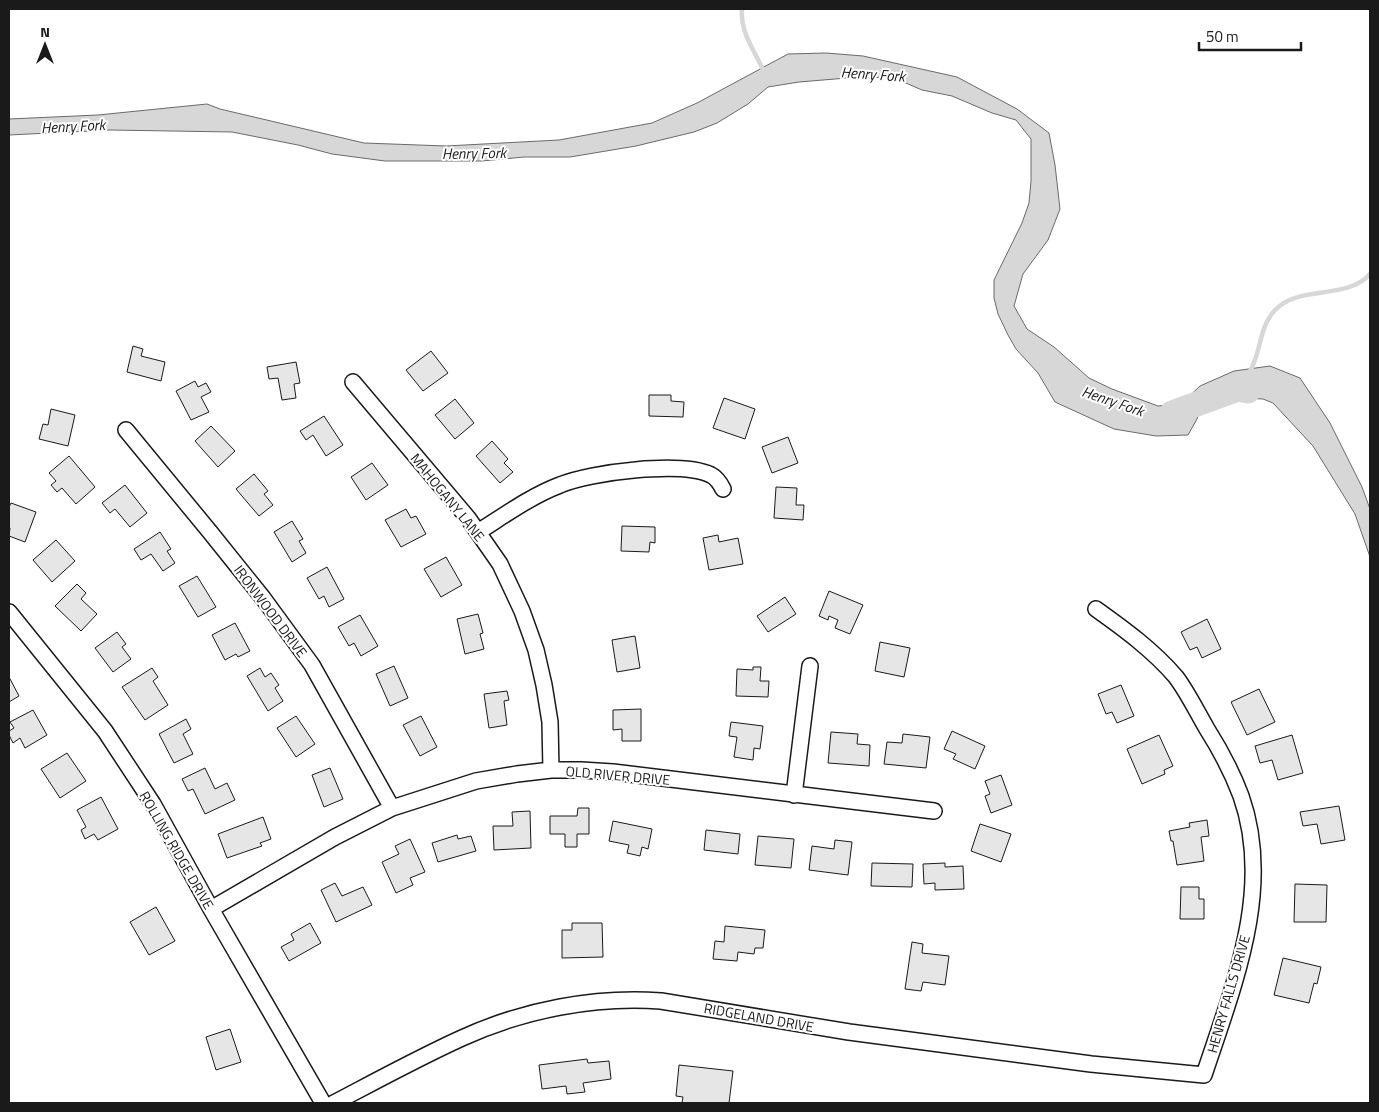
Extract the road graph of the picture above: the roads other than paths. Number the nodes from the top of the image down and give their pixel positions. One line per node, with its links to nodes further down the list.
1 (353, 382): 4 (street, MAHOGANY LANE)
2 (126, 430): 10 (street, IRONWOOD DRIVE)
3 (723, 489): 4 (street)
4 (478, 532): 8 (street, MAHOGANY LANE)
5 (1096, 609): 13 (street, HENRY FALLS DRIVE)
6 (9, 612): 12 (street, ROLLING RIDGE DRIVE)
7 (810, 666): 9 (street)
8 (551, 770): 9 (street, OLD RIVER DRIVE); 10 (street, OLD RIVER DRIVE)
9 (794, 794): 11 (street, OLD RIVER DRIVE)
10 (392, 808): 12 (street, OLD RIVER DRIVE)
11 (934, 811)
12 (210, 909): 14 (street, ROLLING RIDGE DRIVE)
13 (1204, 1075): 15 (street, RIDGELAND DRIVE)
14 (323, 1103)
15 (334, 1103)

